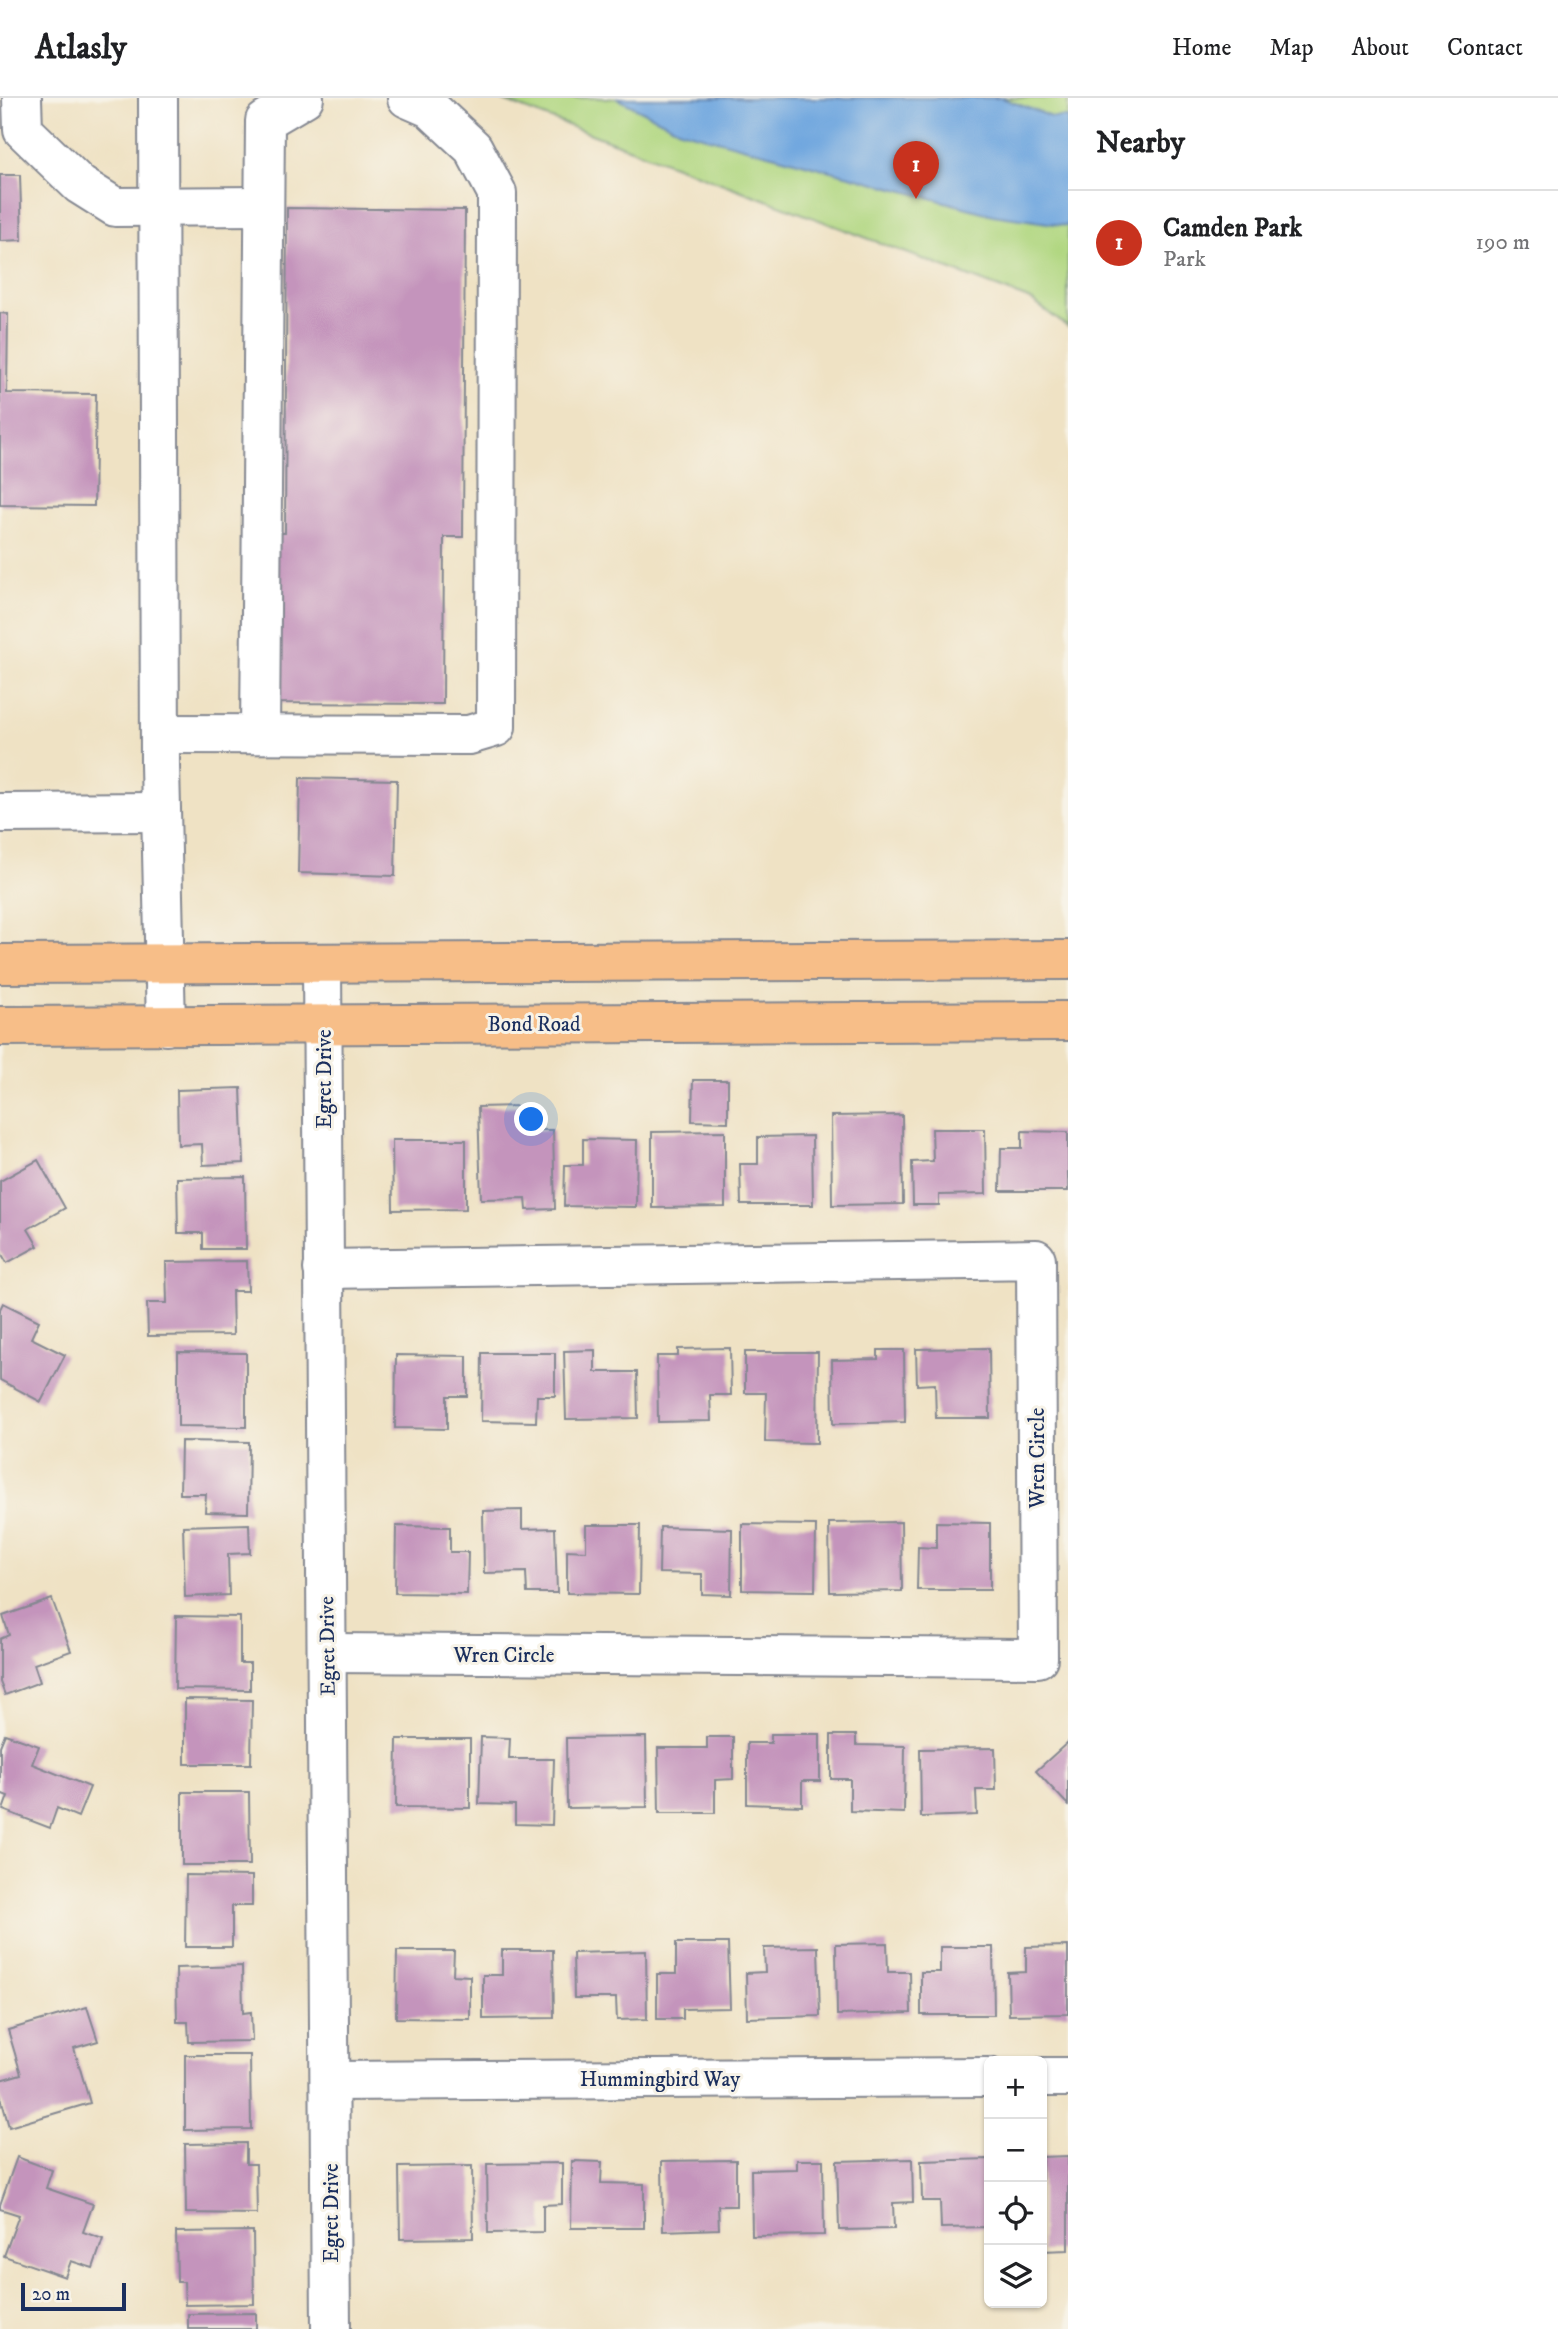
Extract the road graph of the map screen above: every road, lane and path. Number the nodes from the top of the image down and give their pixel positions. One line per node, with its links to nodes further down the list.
1 (22, 98): 5 (street)
2 (158, 98): 5 (street)
3 (304, 98): 6 (street)
4 (407, 98): 7 (street)
5 (158, 206): 6 (street); 8 (street)
6 (264, 206): 7 (street)
7 (260, 733): 8 (street)
8 (160, 734): 9 (street)
9 (162, 812): 10 (street); 14 (street)
10 (0, 813)
11 (1068, 960): 12 (main road)
12 (322, 963): 14 (main road); 16 (street, Egret Drive)
13 (0, 964): 14 (main road)
14 (165, 964): 18 (street)
15 (1068, 1021): 16 (main road, Bond Road)
16 (324, 1025): 18 (main road, Bond Road); 19 (street, Egret Drive)
17 (0, 1026): 18 (main road, Bond Road)
18 (166, 1026)
19 (323, 1269): 20 (street, Egret Drive); 20 (street, Wren Circle)
20 (327, 1653): 24 (street, Egret Drive)
21 (984, 2077): 24 (street, Hummingbird Way)
22 (1047, 2077): 23 (street)
23 (1068, 2077)
24 (330, 2081): 25 (street, Egret Drive)
25 (331, 2329)

